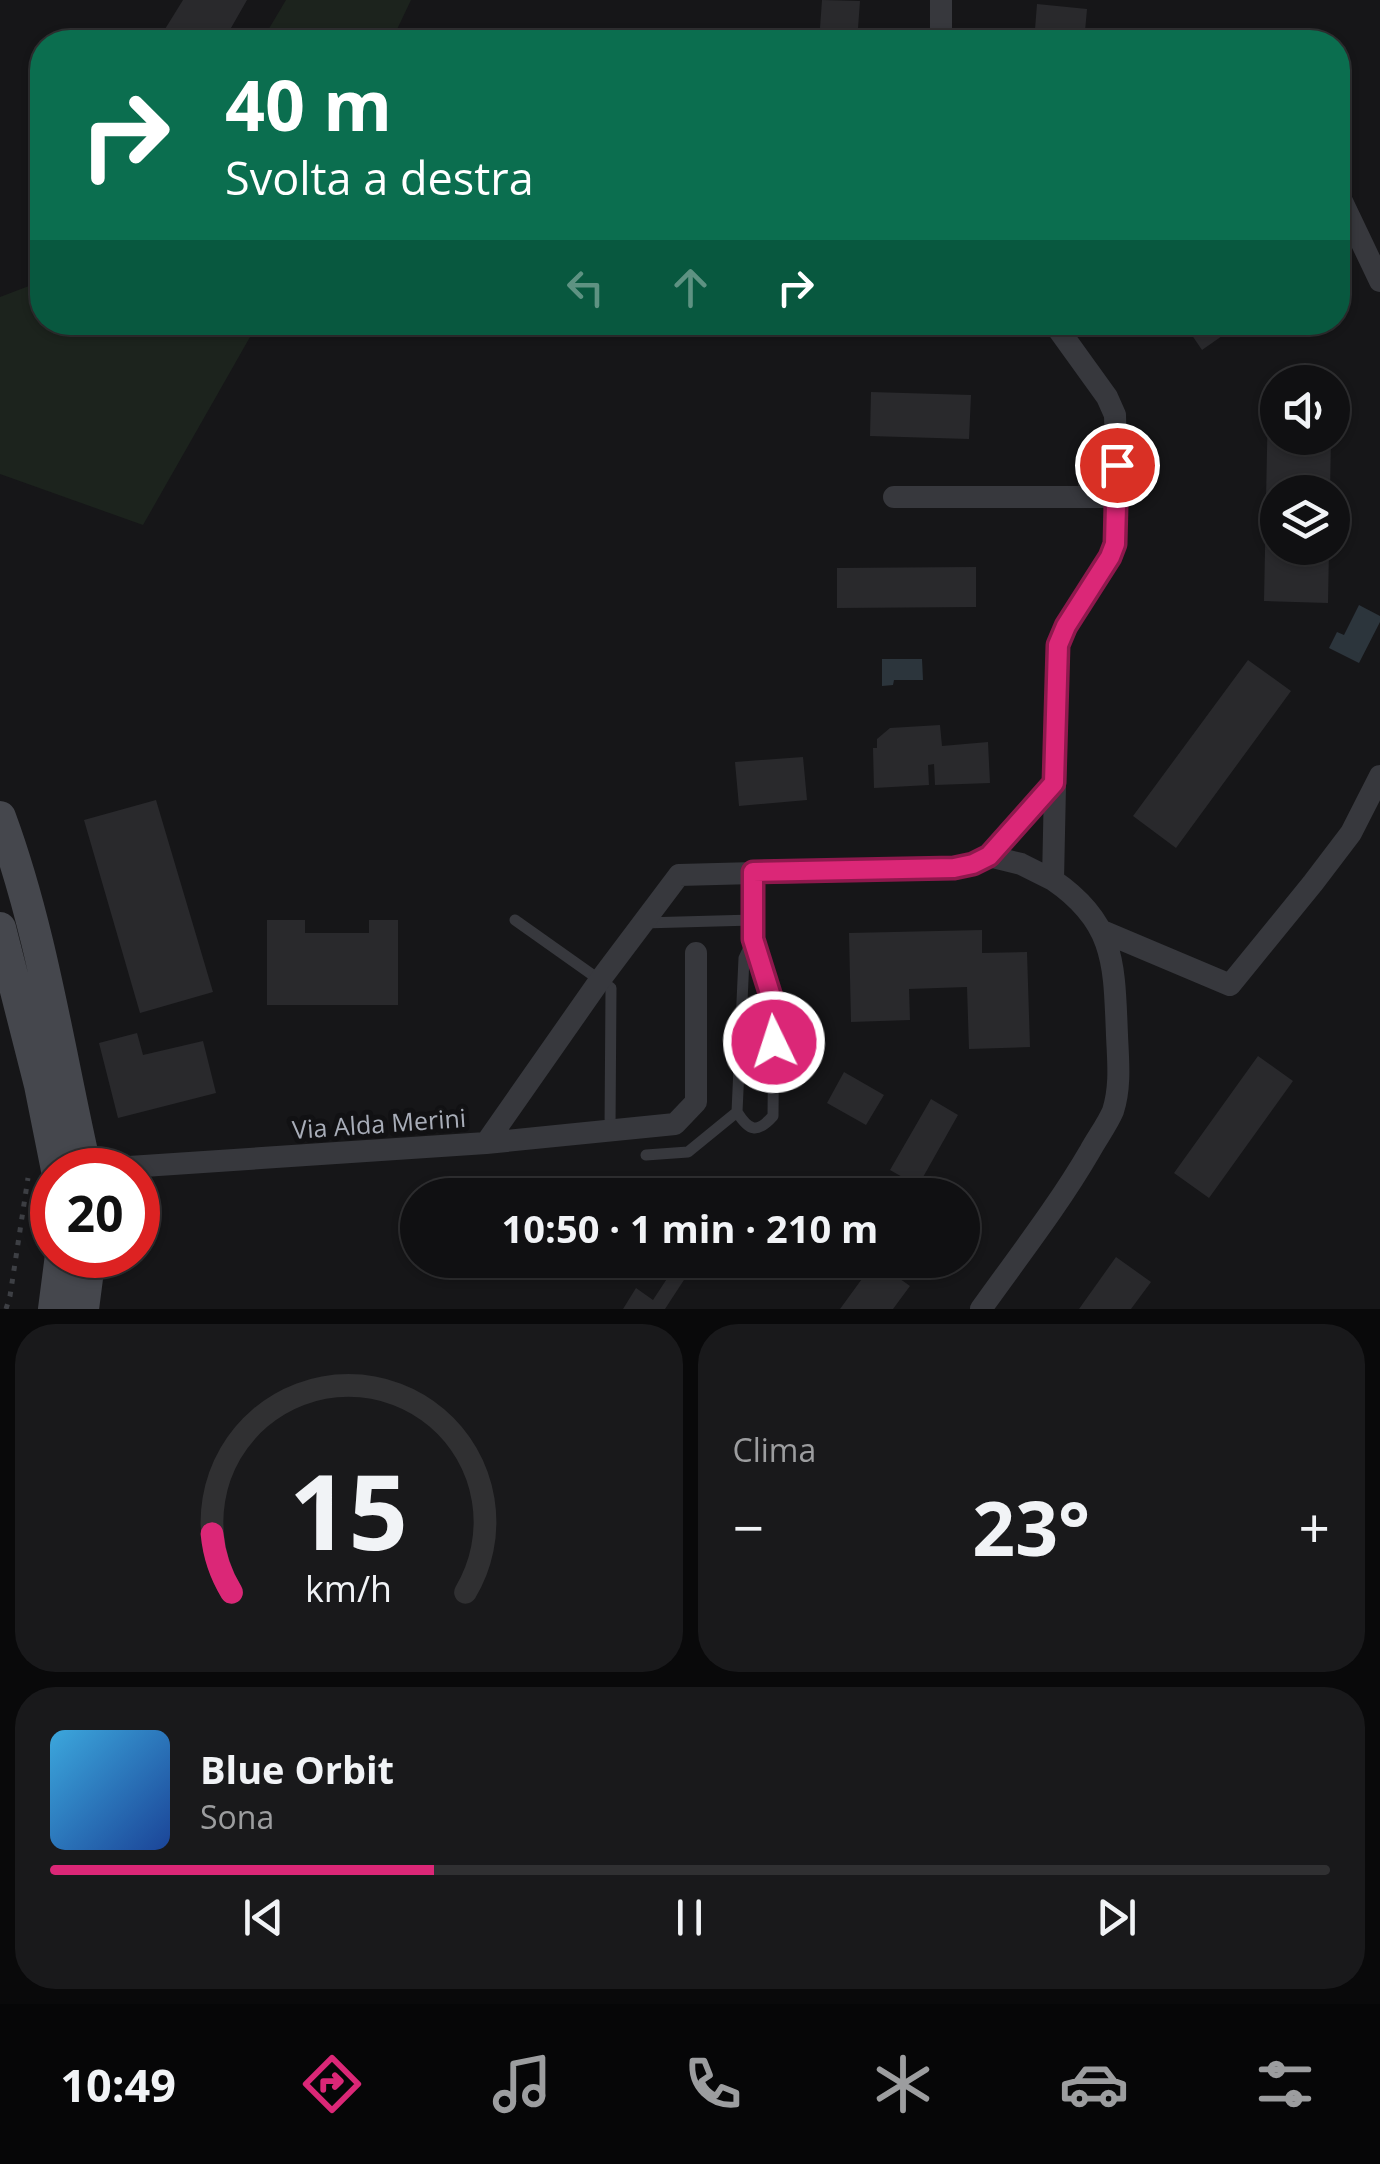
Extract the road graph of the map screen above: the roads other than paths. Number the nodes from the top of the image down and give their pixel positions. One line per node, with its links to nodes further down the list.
1 (941, 0): 2 (street)
2 (940, 30)
3 (1350, 218): 4 (street)
4 (1380, 282)
5 (1063, 335): 7 (street)
6 (894, 497): 7 (street)
7 (1117, 497): 9 (street)
8 (1380, 776): 18 (street)
9 (1054, 783): 11 (street); 13 (street)
10 (0, 817): 26 (street)
11 (989, 856): 12 (street); 13 (street)
12 (753, 872): 15 (lane); 16 (street, Via Alda Merini)
13 (1054, 880): 18 (street)
14 (515, 920): 21 (lane)
15 (753, 920): 16 (lane); 19 (lane)
16 (643, 923): 21 (street, Via Alda Merini)
17 (0, 928): 25 (street)
18 (1102, 932): 33 (street)
19 (753, 939): 22 (lane); 22 (lane)
20 (696, 953): 23 (street)
21 (600, 980): 23 (lane); 24 (street, Via Alda Merini)
22 (738, 1112): 27 (lane)
23 (610, 1131): 24 (street)
24 (486, 1142): 28 (street, Via Alda Merini)
25 (41, 1148)
26 (80, 1148)
27 (646, 1155)
28 (160, 1165)
29 (58, 1278): 31 (street)
30 (87, 1278): 32 (street)
31 (54, 1309)
32 (84, 1309)
33 (981, 1309)

